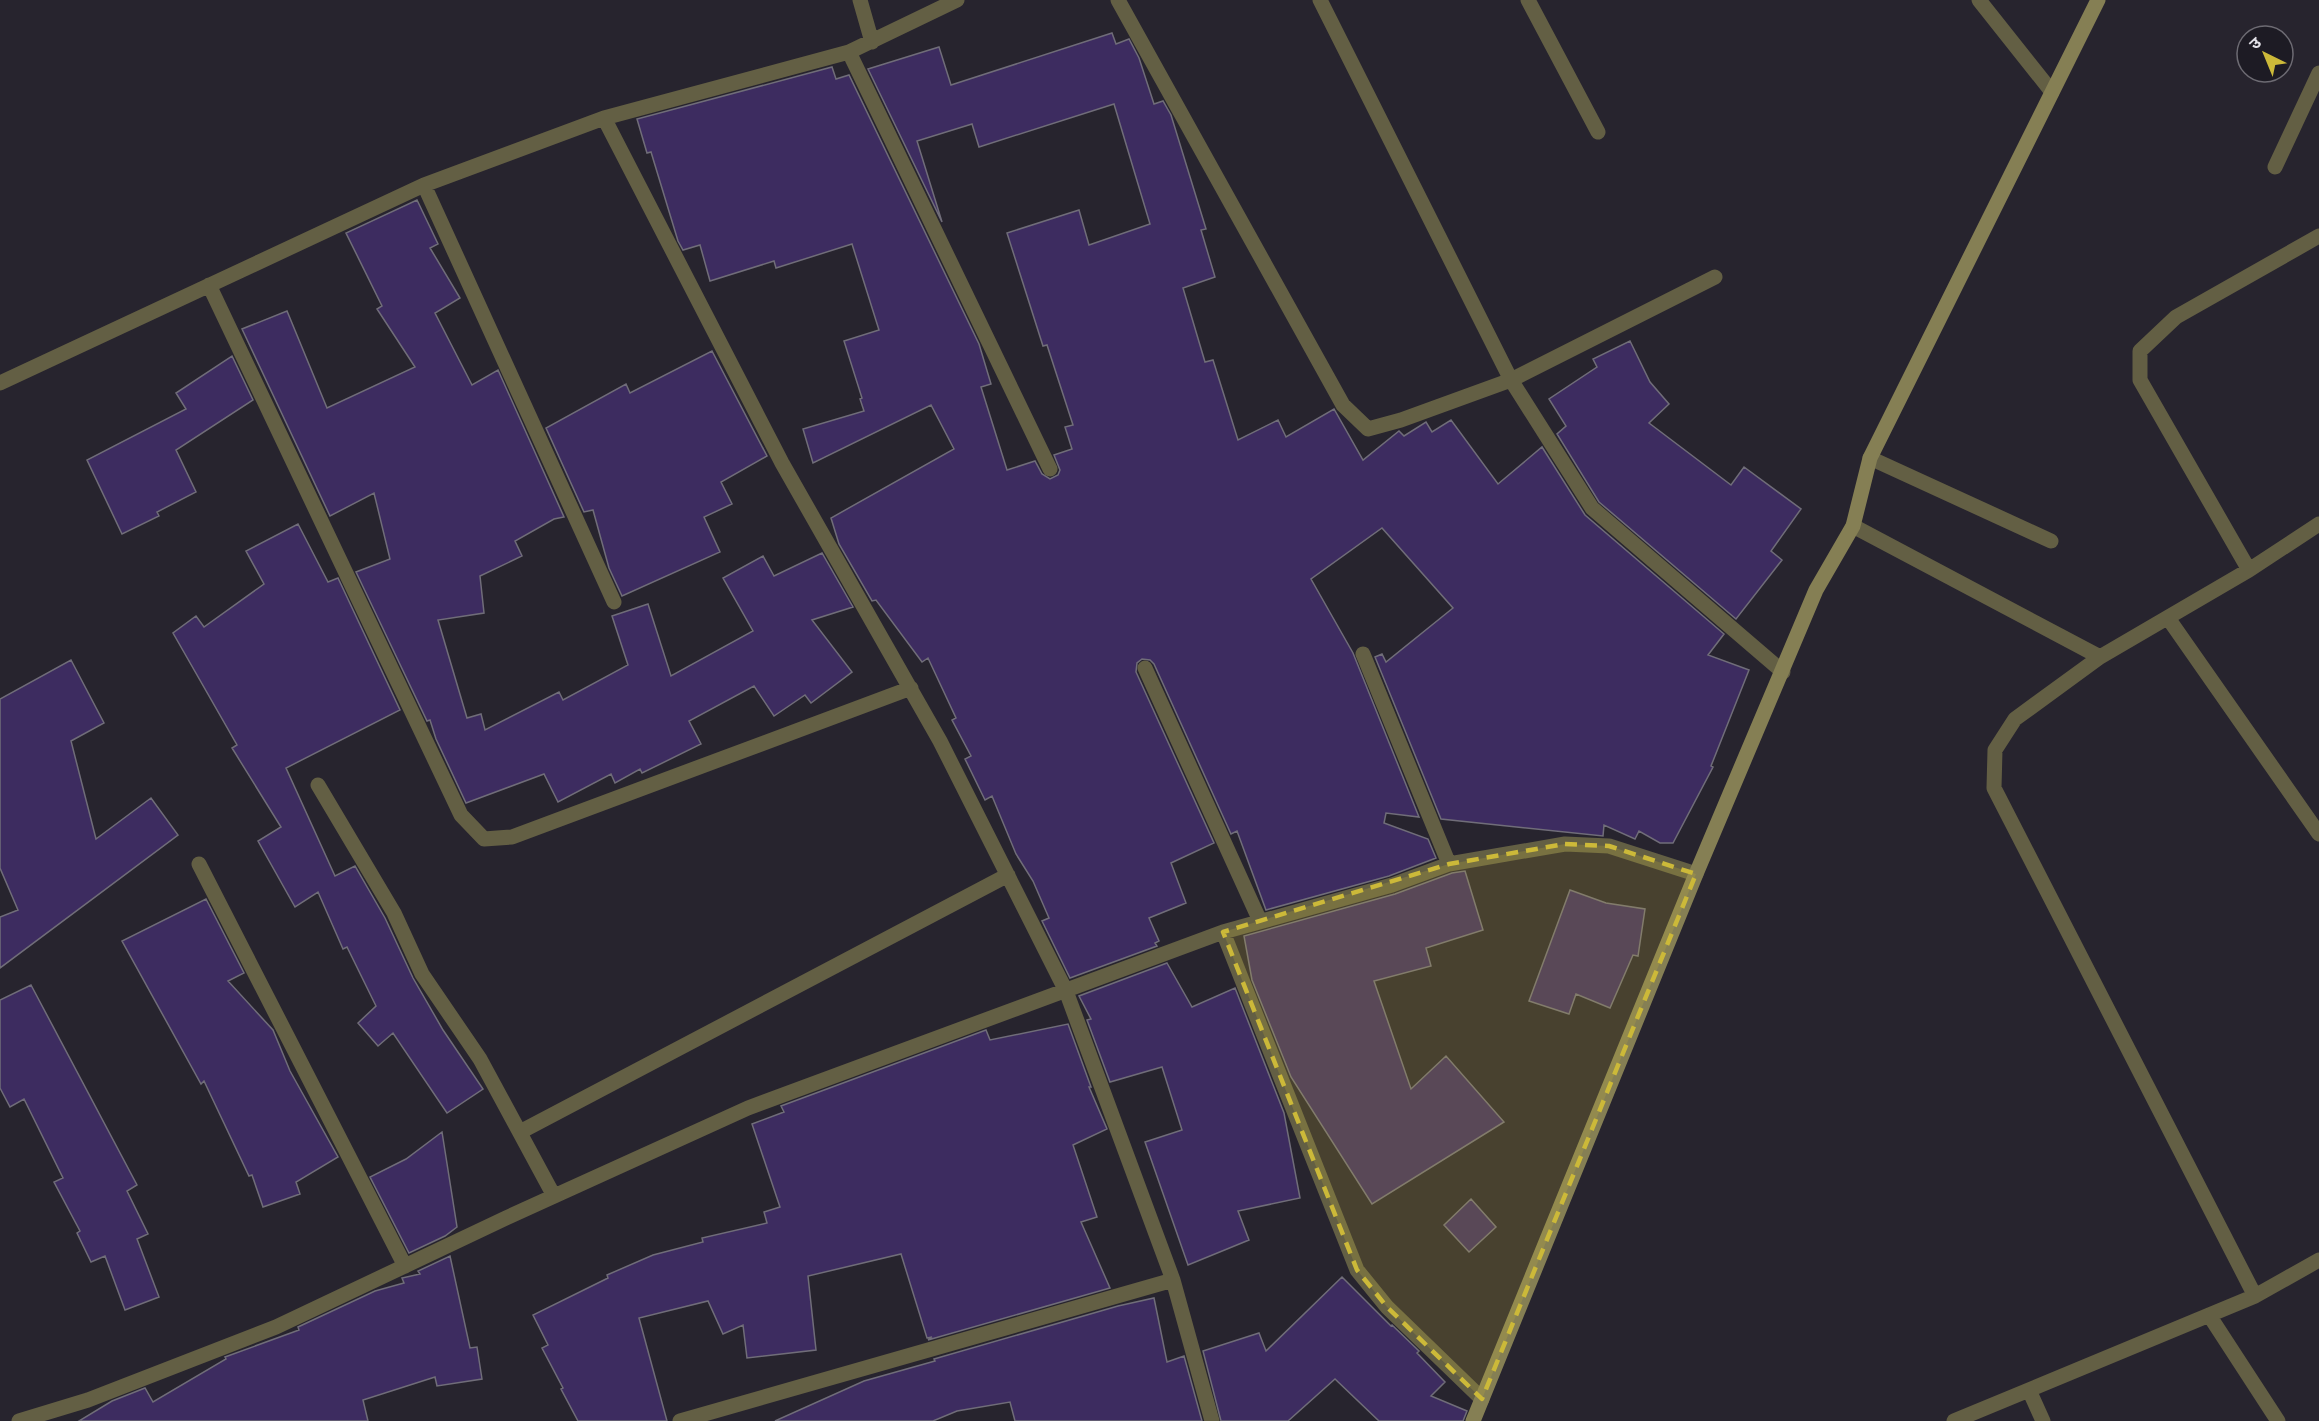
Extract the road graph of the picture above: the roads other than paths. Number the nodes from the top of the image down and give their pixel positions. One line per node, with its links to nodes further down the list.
1 (860, 0): 8 (street)
2 (957, 0): 8 (street)
3 (1118, 0): 19 (street)
4 (1320, 0): 19 (street)
5 (1528, 0): 13 (street)
6 (1979, 0): 11 (street)
7 (2098, 0): 11 (street)
8 (872, 42): 9 (street)
9 (849, 52): 12 (street); 22 (street)
10 (2319, 73): 14 (street)
11 (2052, 92): 21 (street)
12 (604, 118): 15 (street); 33 (street)
13 (1598, 132)
14 (2276, 167)
15 (424, 185): 18 (street); 27 (street)
16 (2319, 236): 26 (street)
17 (1715, 277): 19 (street)
18 (209, 285): 20 (street); 33 (street)
19 (1511, 380): 32 (street)
20 (0, 383)
21 (1870, 458): 24 (street); 25 (street)
22 (1050, 469)
23 (2319, 524): 26 (street)
24 (1853, 526): 30 (street); 32 (street)
25 (2051, 541)
26 (2249, 570): 28 (street)
27 (614, 602)
28 (2168, 618): 30 (street); 35 (street)
29 (1363, 654): 37 (street)
30 (2100, 657): 48 (street)
31 (1145, 668): 40 (street)
32 (1783, 672): 38 (street)
33 (911, 688): 39 (street)
34 (318, 784): 43 (street)
35 (2319, 834)
36 (198, 864): 46 (street)
37 (1449, 864): 38 (street); 40 (street)
38 (1696, 874): 51 (street)
39 (1008, 875): 42 (street); 43 (street)
40 (1260, 921): 41 (street)
41 (1223, 932): 42 (street); 51 (street)
42 (1066, 991): 44 (street); 47 (street)
43 (520, 1132): 44 (street)
44 (554, 1196): 46 (street)
45 (2319, 1260): 48 (street)
46 (405, 1266): 52 (street)
47 (1173, 1280): 53 (street); 54 (street)
48 (2255, 1296): 49 (street)
49 (2209, 1316): 50 (street); 58 (street)
50 (2029, 1390): 56 (street); 57 (street)
51 (1482, 1400): 55 (street)
52 (19, 1421)
53 (680, 1421)
54 (1212, 1421)
55 (1473, 1421)
56 (1954, 1421)
57 (2043, 1421)
58 (2278, 1421)

